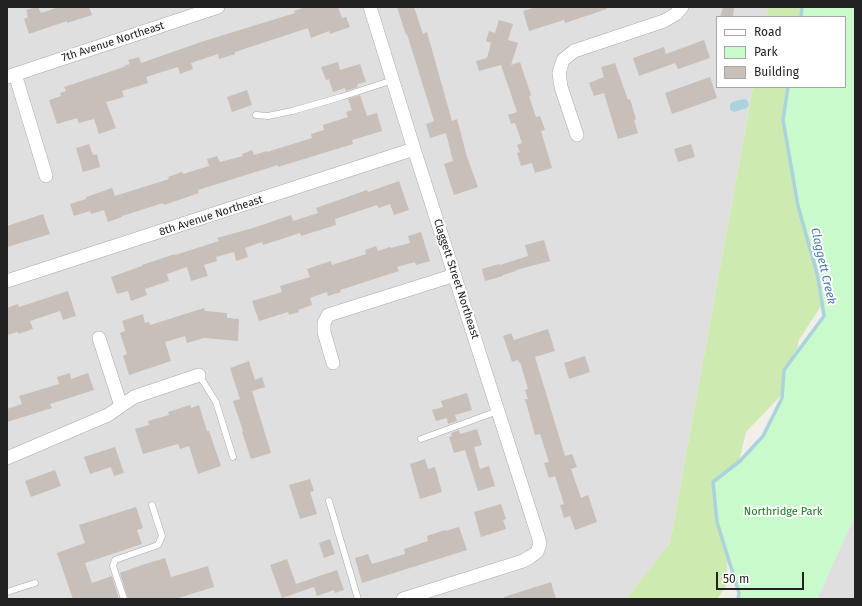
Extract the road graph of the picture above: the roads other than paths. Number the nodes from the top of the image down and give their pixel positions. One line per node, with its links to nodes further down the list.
1 (218, 7): 4 (street, 7th Avenue Northeast)
2 (370, 7): 5 (street, Claggett Street Northeast)
3 (682, 7): 7 (street)
4 (11, 76): 9 (street)
5 (393, 80): 6 (lane); 8 (street, Claggett Street Northeast)
6 (256, 115)
7 (578, 135)
8 (414, 149): 10 (street, Claggett Street Northeast); 11 (street, 8th Avenue Northeast)
9 (46, 176)
10 (455, 275): 13 (street); 16 (street, Claggett Street Northeast)
11 (7, 282)
12 (99, 338): 15 (street)
13 (333, 363)
14 (200, 374): 15 (street); 19 (lane)
15 (121, 406): 18 (street)
16 (498, 411): 17 (lane); 26 (street, Claggett Street Northeast)
17 (421, 439)
18 (7, 458)
19 (233, 458)
20 (329, 501): 25 (lane)
21 (152, 506): 24 (lane)
22 (35, 583): 23 (lane)
23 (7, 592)
24 (124, 599)
25 (358, 599)
26 (403, 599)

